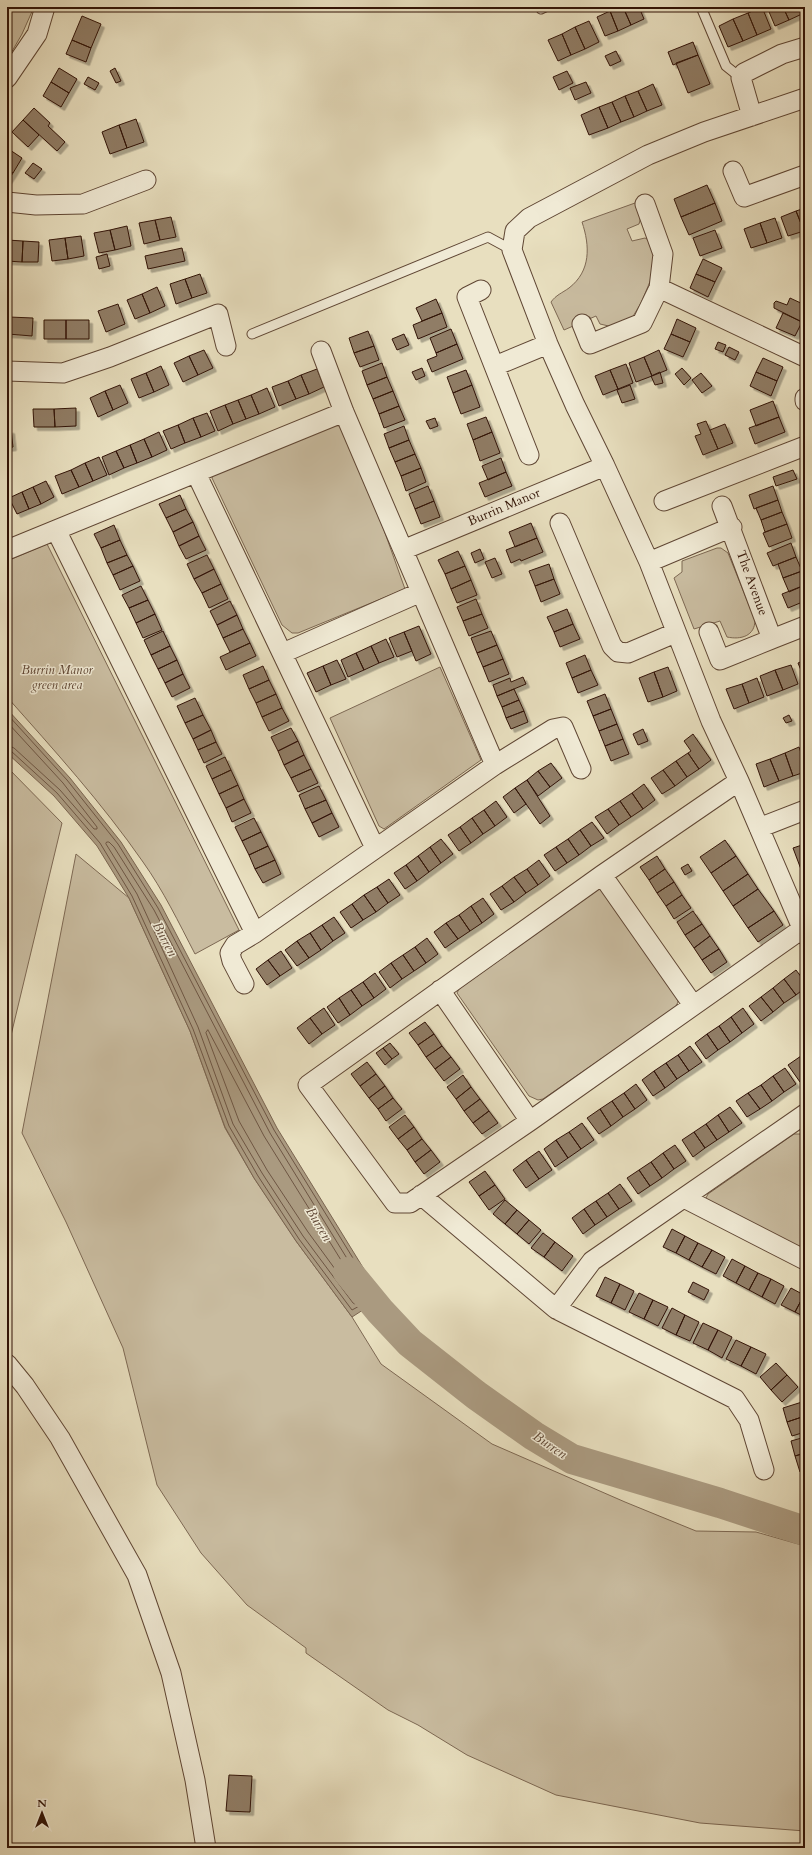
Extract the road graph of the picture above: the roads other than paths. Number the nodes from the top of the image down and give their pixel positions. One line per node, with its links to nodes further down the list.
1 (45, 7): 4 (street)
2 (702, 7): 5 (lane)
3 (805, 46): 5 (street)
4 (7, 78)
5 (741, 78): 7 (street)
6 (805, 98): 7 (street)
7 (752, 116): 13 (street)
8 (733, 171): 9 (street)
9 (805, 175)
10 (146, 180): 11 (street)
11 (7, 202)
12 (645, 204): 14 (street)
13 (512, 250): 17 (lane); 18 (street)
14 (658, 288): 16 (street); 21 (street)
15 (481, 290): 22 (street)
16 (582, 324)
17 (252, 334)
18 (548, 344): 22 (street); 27 (street)
19 (226, 346): 23 (street)
20 (321, 351): 24 (street)
21 (805, 357)
22 (495, 366): 26 (street)
23 (7, 371)
24 (344, 412): 28 (street); 35 (street)
25 (805, 446): 29 (street)
26 (529, 455)
27 (605, 466): 35 (street, Burrin Manor); 36 (street)
28 (196, 473): 33 (street); 42 (street)
29 (664, 501)
30 (722, 506): 32 (street, The Avenue)
31 (560, 523): 40 (street)
32 (732, 527): 36 (street); 41 (street, The Avenue)
33 (56, 530): 34 (street); 51 (street)
34 (7, 550)
35 (403, 550): 37 (street)
36 (649, 562): 40 (street)
37 (421, 592): 42 (street); 43 (street)
38 (805, 626): 41 (street)
39 (709, 632): 41 (street)
40 (675, 633): 45 (street)
41 (772, 639)
42 (283, 653): 48 (street)
43 (495, 765): 44 (street); 48 (street)
44 (581, 769)
45 (739, 781): 47 (street); 49 (street)
46 (805, 810): 47 (street)
47 (760, 828): 50 (street)
48 (375, 848): 51 (street)
49 (602, 875): 53 (street); 54 (street)
50 (804, 932): 54 (street)
51 (255, 933): 52 (street)
52 (244, 984)
53 (440, 990): 56 (street); 57 (street)
54 (693, 1005): 56 (street)
55 (805, 1116): 58 (street)
56 (530, 1121): 57 (street)
57 (421, 1195): 60 (street)
58 (684, 1198): 59 (street); 60 (street)
59 (805, 1260)
60 (556, 1308): 62 (street)
61 (7, 1364): 63 (street)
62 (764, 1470)
63 (206, 1848)

